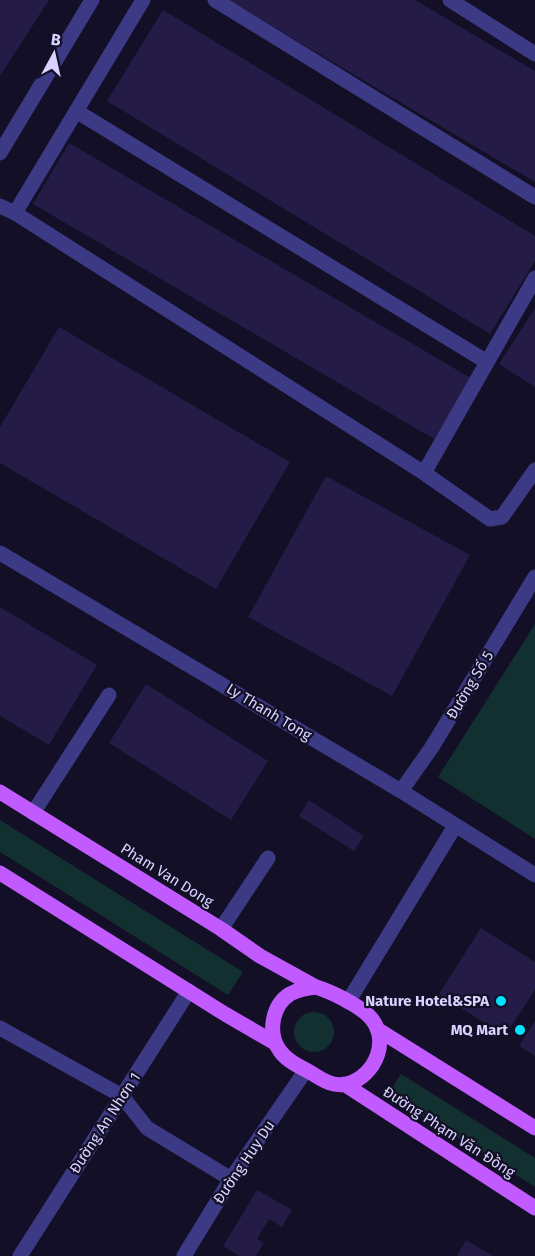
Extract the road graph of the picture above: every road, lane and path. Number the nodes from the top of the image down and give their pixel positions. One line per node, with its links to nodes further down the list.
1 (92, 0): 7 (street)
2 (143, 0): 6 (street)
3 (215, 0): 8 (street)
4 (450, 0): 5 (street)
5 (535, 54)
6 (76, 111): 10 (street); 12 (street)
7 (0, 153)
8 (535, 197)
9 (0, 206): 10 (street)
10 (15, 213): 14 (street)
11 (535, 278): 12 (street)
12 (487, 362): 14 (street)
13 (535, 470): 14 (street)
14 (424, 473)
15 (0, 553): 18 (street, Ly Thanh Tong)
16 (535, 577): 18 (street, Đường Số 5)
17 (109, 695): 20 (street)
18 (401, 791): 21 (street, Ly Thanh Tong)
19 (0, 792): 20 (main road, Pham Van Dong)
20 (33, 813): 25 (main road, Pham Van Dong)
21 (455, 826): 24 (street, Ly Thanh Tong); 28 (street)
22 (268, 858): 25 (street)
23 (0, 873): 27 (main road)
24 (535, 875)
25 (221, 929): 26 (main road, Pham Van Dong)
26 (316, 987): 28 (main road); 31 (main road)
27 (189, 991): 31 (main road); 34 (street, Đường An Nhơn 1)
28 (348, 1002): 30 (main road)
29 (0, 1029): 34 (street)
30 (377, 1029): 33 (main road); 35 (main road)
31 (275, 1043): 32 (main road)
32 (306, 1070): 33 (main road); 36 (street, Đường Huy Du)
33 (344, 1084): 37 (main road, Đường Phạm Văn Đồng)
34 (122, 1096): 36 (street); 39 (street, Đường An Nhơn 1)
35 (535, 1128)
36 (231, 1179): 38 (street, Đường Huy Du)
37 (535, 1208)
38 (191, 1254)
39 (20, 1256)

